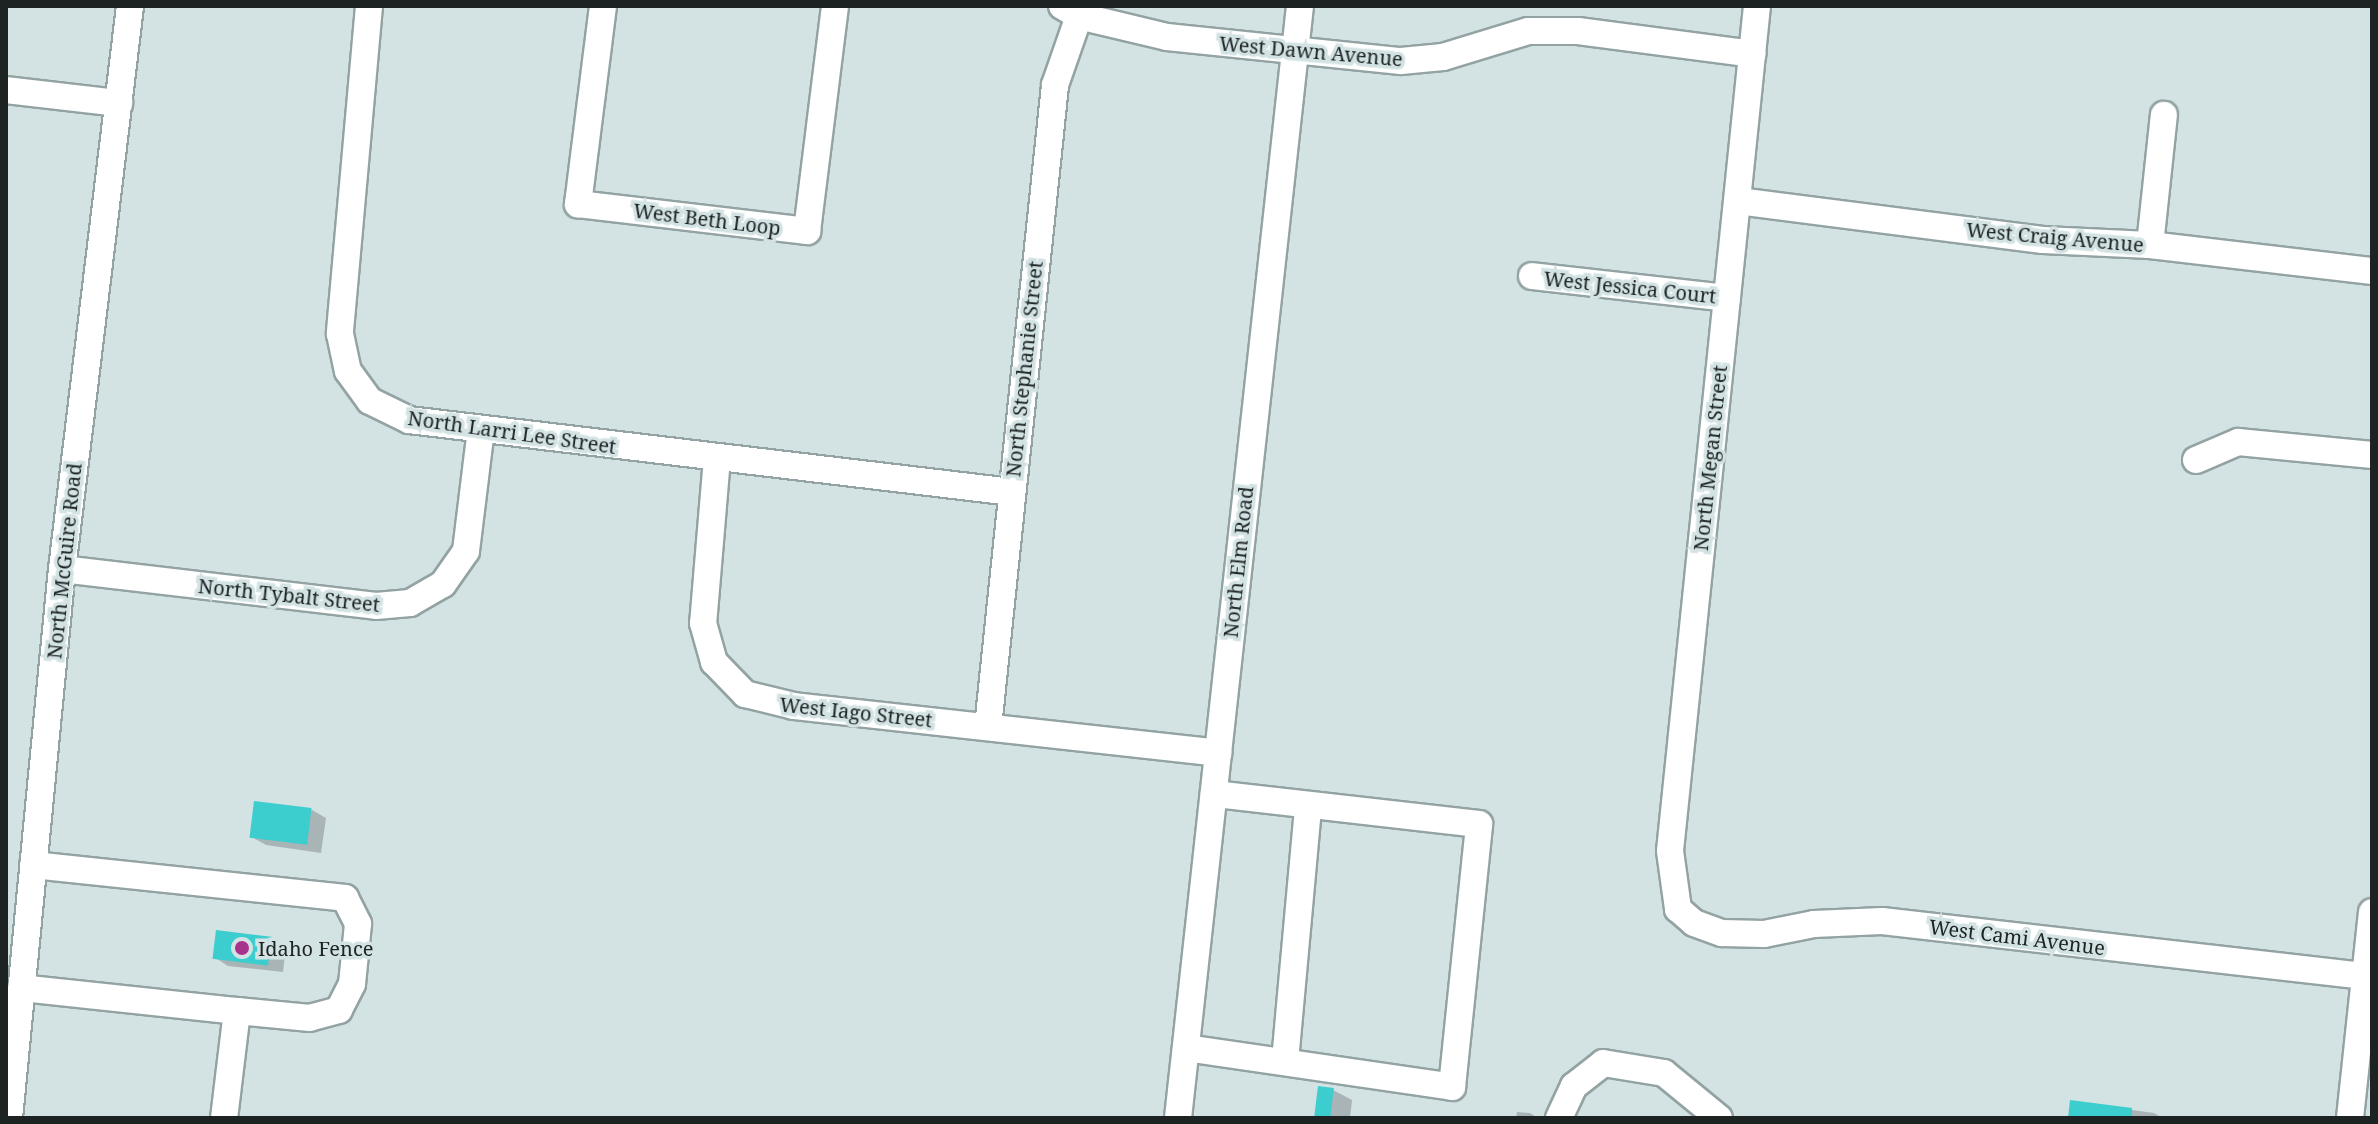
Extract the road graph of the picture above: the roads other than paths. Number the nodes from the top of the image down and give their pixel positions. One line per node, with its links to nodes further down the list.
1 (130, 6): 11 (street, North McGuire Road)
2 (369, 6): 18 (street, North Larri Lee Street)
3 (603, 6): 4 (street, West Beth Loop)
4 (835, 6)
5 (1300, 6): 8 (street, North Elm Road)
6 (1757, 6): 9 (street, North Megan Street)
7 (1071, 11): 8 (street, West Dawn Avenue); 22 (street, North Stephanie Street)
8 (1295, 50): 9 (street, West Dawn Avenue); 25 (street, North Elm Road)
9 (1752, 54): 13 (street, North Megan Street)
10 (6, 90): 11 (street)
11 (119, 103): 23 (street, North McGuire Road)
12 (2164, 115): 14 (street)
13 (1738, 201): 14 (street, West Craig Avenue); 17 (street, North Megan Street)
14 (2150, 245): 15 (street, West Craig Avenue)
15 (2372, 271)
16 (1532, 276): 17 (street, West Jessica Court)
17 (1727, 298): 29 (street, North Megan Street)
18 (481, 429): 20 (street, North Larri Lee Street); 23 (street, North Tybalt Street)
19 (2372, 455): 21 (street)
20 (717, 458): 22 (street, North Larri Lee Street); 24 (street, West Iago Street)
21 (2196, 460)
22 (1012, 492): 24 (street, North Stephanie Street)
23 (62, 569): 28 (street, North McGuire Road)
24 (988, 727): 25 (street, West Iago Street)
25 (1218, 753): 26 (street, North Elm Road)
26 (1214, 794): 27 (street); 34 (street, North Elm Road)
27 (1308, 806): 35 (street); 35 (street)
28 (33, 865): 32 (street, North McGuire Road); 33 (street)
29 (1678, 909): 31 (street, West Cami Avenue)
30 (2372, 912): 31 (street)
31 (2368, 977): 36 (street)
32 (21, 988): 33 (street); 37 (street, North McGuire Road)
33 (237, 1011): 38 (street)
34 (1186, 1048): 35 (street); 39 (street, North Elm Road)
35 (1285, 1061)
36 (2362, 1091): 42 (street)
37 (9, 1118)
38 (224, 1118)
39 (1178, 1118)
40 (1559, 1118): 41 (street)
41 (1719, 1118)
42 (2350, 1118)

